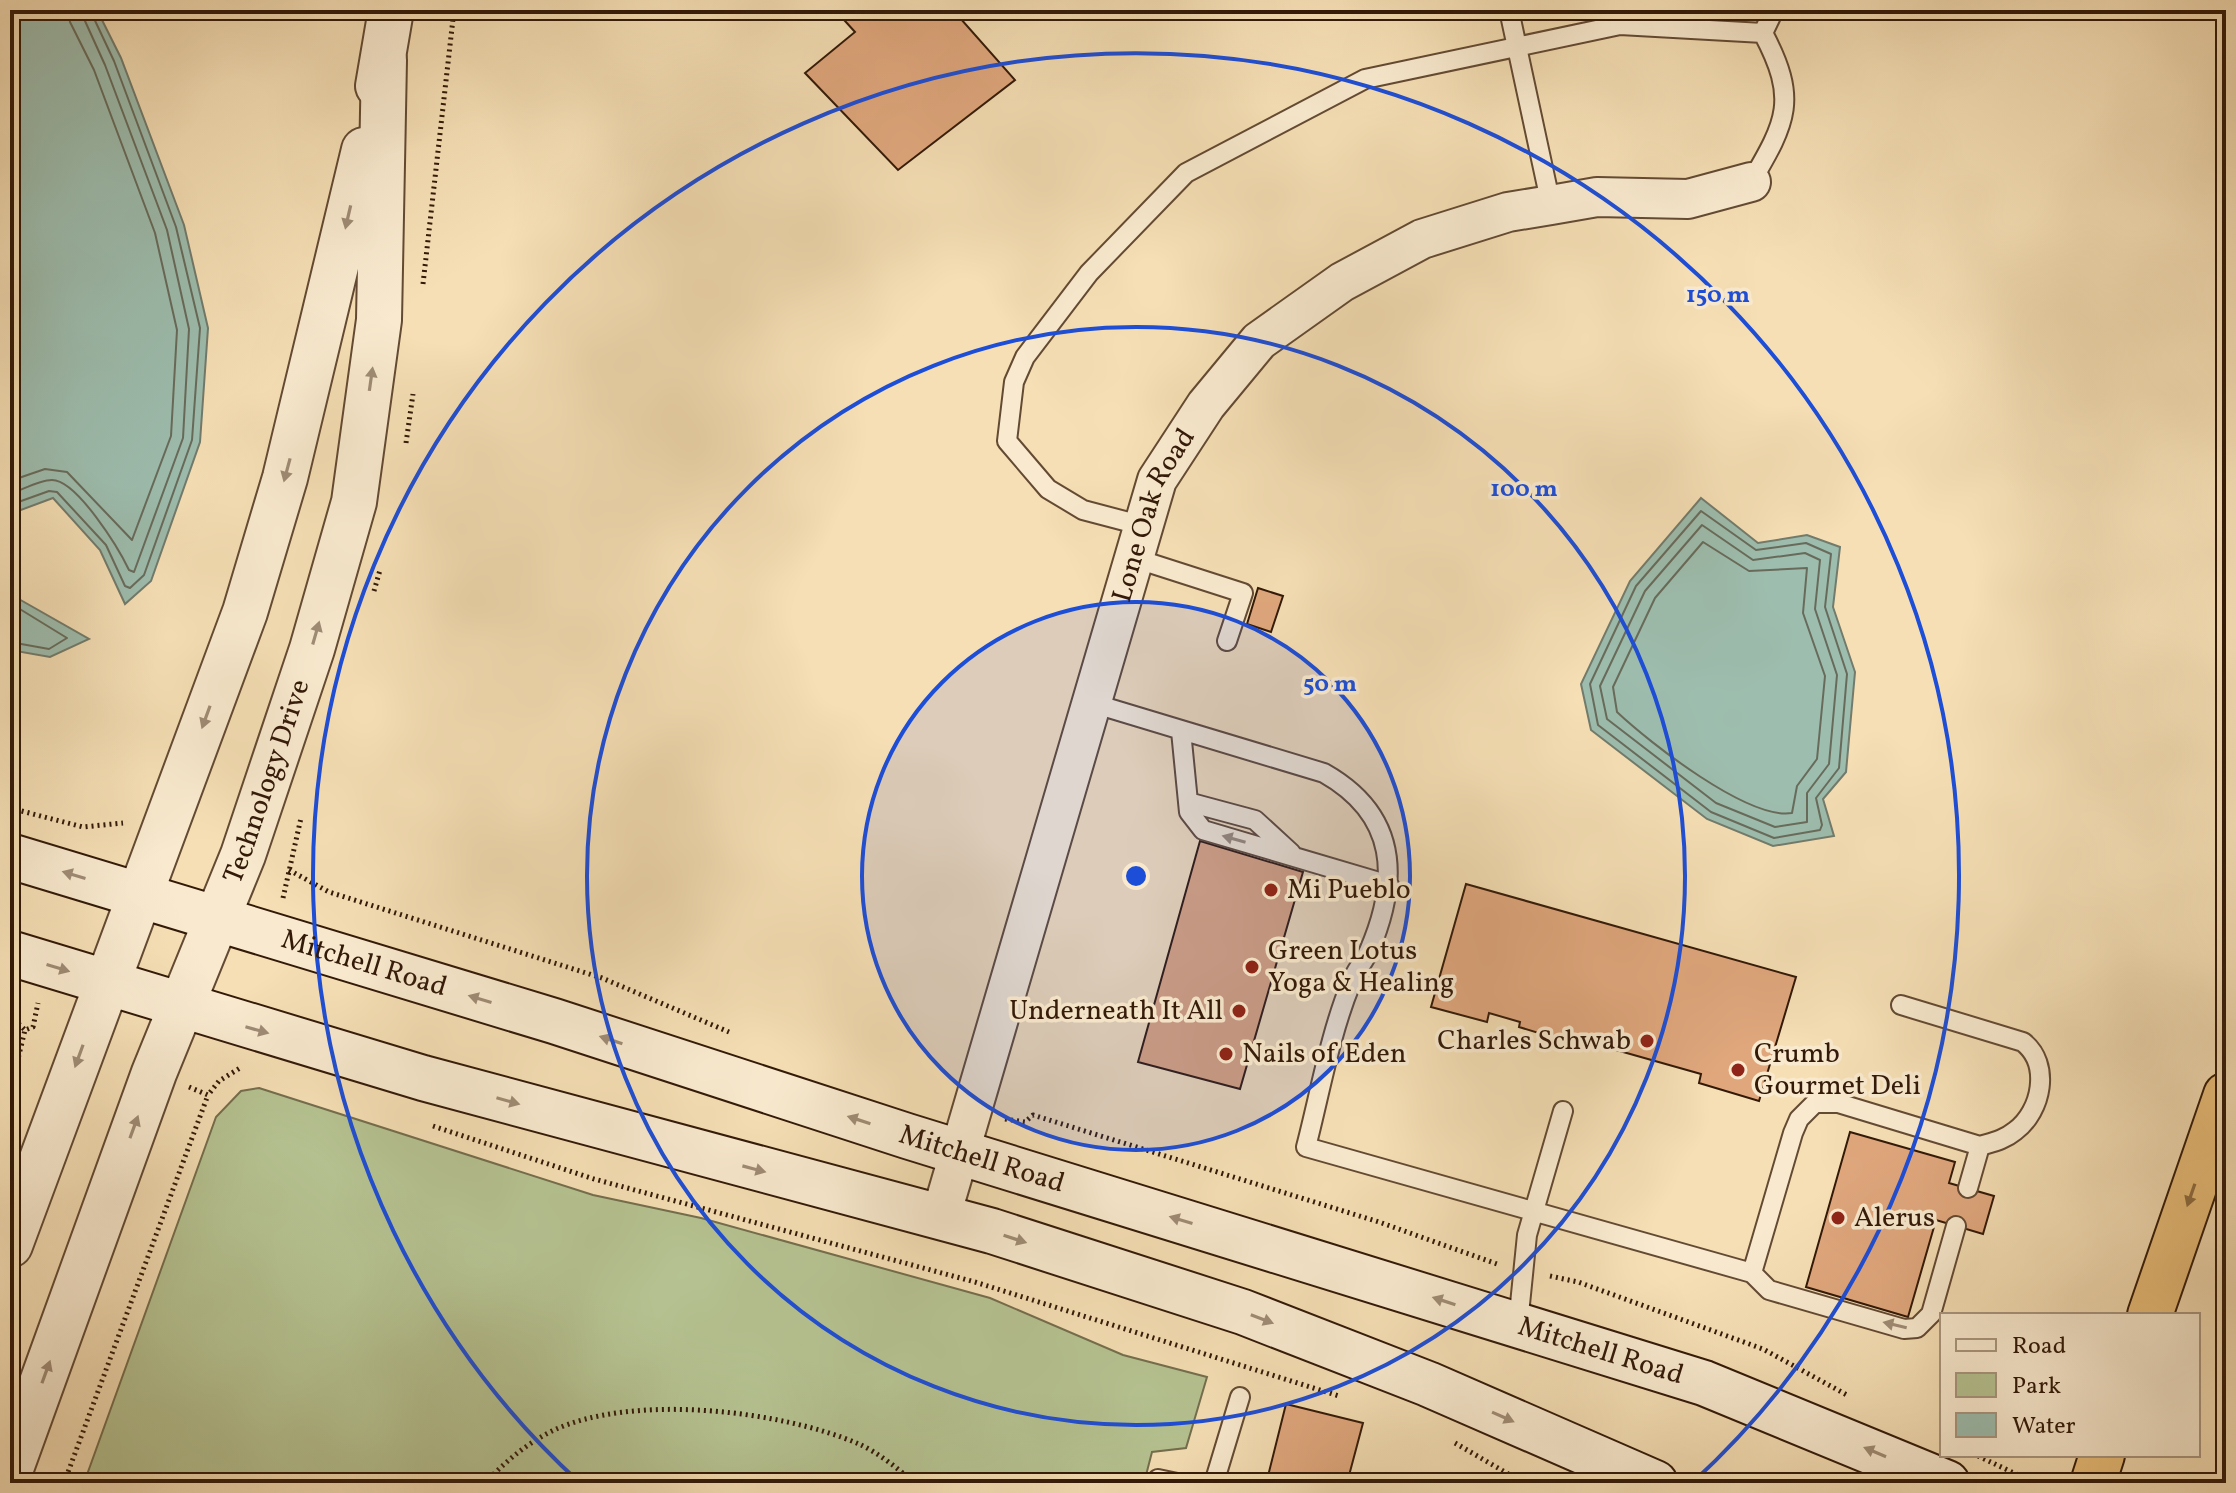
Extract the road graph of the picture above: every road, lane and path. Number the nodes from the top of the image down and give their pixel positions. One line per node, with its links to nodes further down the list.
1 (391, 10): 6 (main road, Technology Drive)
2 (1509, 10): 5 (lane)
3 (1774, 10): 4 (lane)
4 (1763, 33): 5 (lane); 7 (lane)
5 (1514, 46): 8 (lane); 9 (lane)
6 (384, 60): 15 (main road, Technology Drive, one-way to 15); 16 (main road, Technology Drive, one-way to 6)
7 (1751, 182): 8 (street, Lone Oak Road)
8 (1551, 205): 9 (street, Lone Oak Road)
9 (1139, 542): 10 (lane); 11 (street, Lone Oak Road)
10 (1227, 641)
11 (1092, 703): 12 (lane); 27 (street, Lone Oak Road)
12 (1181, 731): 14 (lane); 14 (lane, one-way to 12)
13 (10, 856): 15 (main road, Mitchell Road, one-way to 13)
14 (1389, 885): 29 (lane)
15 (138, 894): 16 (main road, Mitchell Road); 18 (main road, Technology Drive)
16 (218, 918): 20 (main road, Technology Drive); 27 (main road, Mitchell Road, one-way to 16)
17 (10, 953): 18 (main road, one-way to 18)
18 (105, 982): 20 (main road); 32 (main road, Technology Drive, one-way to 32)
19 (1901, 1005): 26 (lane)
20 (183, 1007): 30 (main road, one-way to 30); 39 (main road, Technology Drive, one-way to 20)
21 (10, 1015): 22 (path)
22 (25, 1030)
23 (208, 1095): 40 (path)
24 (2226, 1095): 34 (highway, one-way to 34)
25 (1563, 1111): 29 (lane)
26 (1980, 1146): 28 (lane); 33 (lane)
27 (960, 1152): 30 (street, Lone Oak Road); 35 (main road, Mitchell Road, one-way to 27)
28 (1968, 1188)
29 (1533, 1213): 33 (lane); 35 (lane)
30 (940, 1219): 44 (main road, one-way to 44)
31 (1956, 1226): 33 (lane, one-way to 33)
32 (10, 1245)
33 (1752, 1273)
34 (2151, 1313)
35 (1518, 1324): 45 (main road, Mitchell Road, one-way to 35)
36 (1240, 1397): 43 (lane)
37 (1980, 1457): 46 (path)
38 (2101, 1457): 47 (highway)
39 (10, 1471)
40 (64, 1483)
41 (485, 1483): 42 (path)
42 (914, 1483)
43 (1214, 1483)
44 (1655, 1483)
45 (1947, 1483)
46 (2035, 1483)
47 (2093, 1483)

